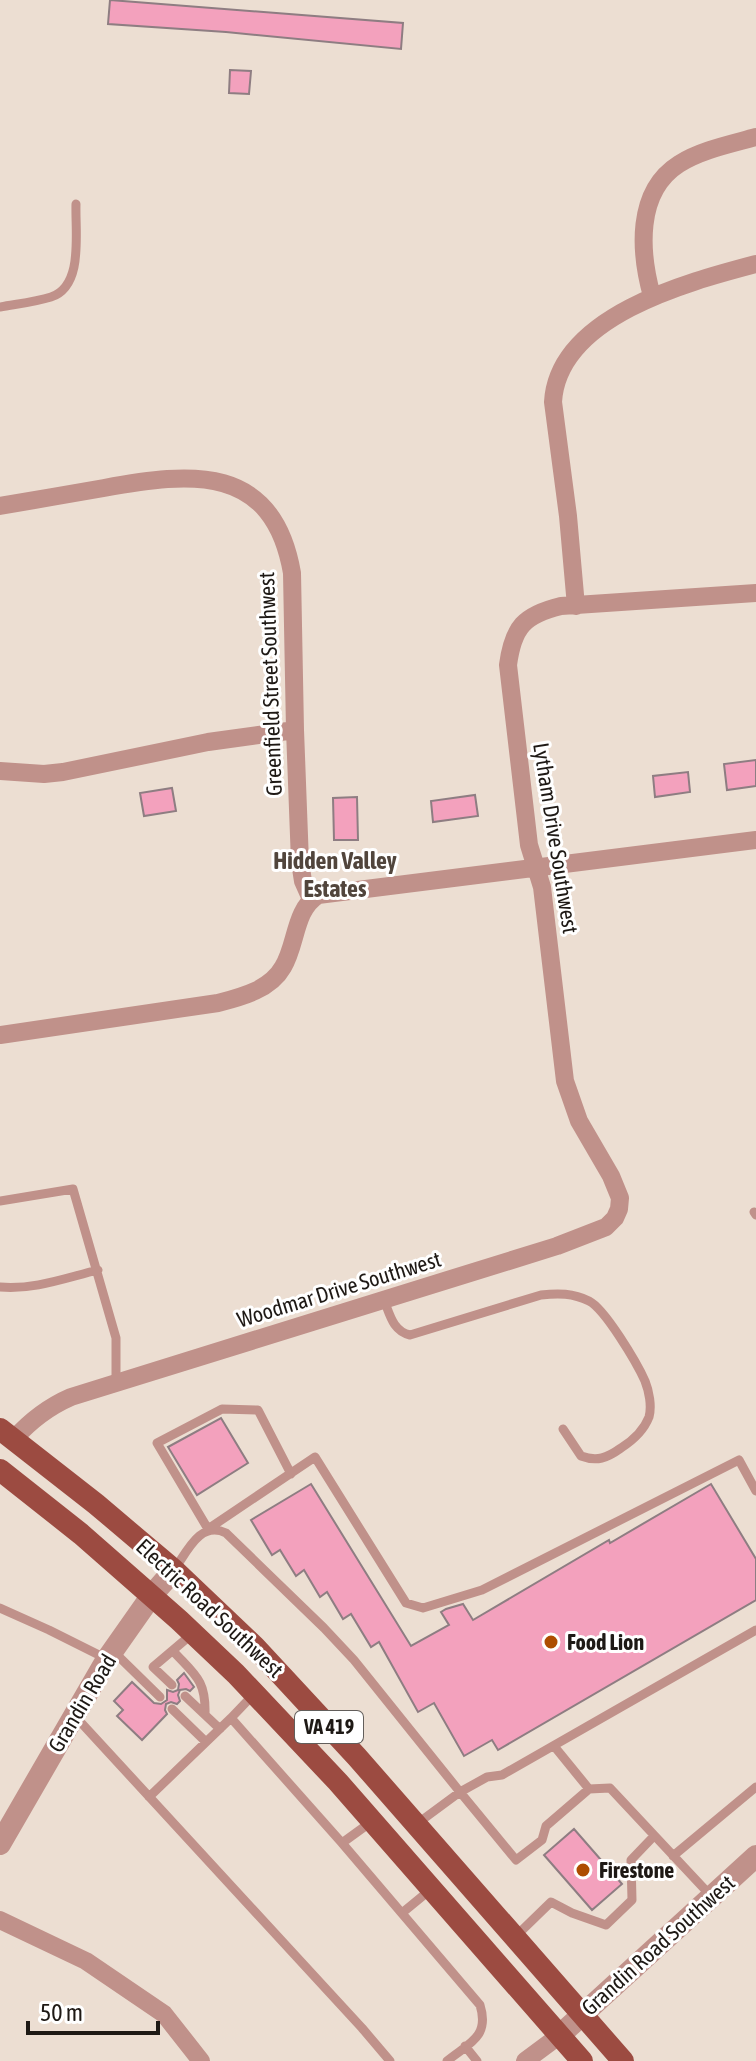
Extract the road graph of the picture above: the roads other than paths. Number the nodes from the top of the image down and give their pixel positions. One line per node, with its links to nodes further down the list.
1 (756, 137): 4 (street)
2 (76, 204): 5 (lane)
3 (756, 264): 4 (street)
4 (652, 296): 8 (street)
5 (0, 307)
6 (0, 506): 9 (street, Greenfield Street Southwest)
7 (756, 593): 8 (street, Lytham Drive Southwest)
8 (576, 606): 12 (street, Lytham Drive Southwest)
9 (295, 730): 10 (street); 13 (street, Greenfield Street Southwest)
10 (0, 771)
11 (756, 840): 12 (street)
12 (537, 868): 13 (street); 15 (street, Lytham Drive Southwest)
13 (311, 899): 14 (street)
14 (0, 1035)
15 (596, 1150): 19 (street, Woodmar Drive Southwest)
16 (0, 1201): 17 (lane)
17 (98, 1270): 18 (lane); 20 (lane)
18 (0, 1287)
19 (384, 1300): 20 (street, Woodmar Drive Southwest); 21 (lane)
20 (116, 1383): 22 (street, Woodmar Drive Southwest)
21 (563, 1429)
22 (7, 1434): 27 (main road, Electric Road Southwest / VA 419)
23 (0, 1470): 28 (main road, Electric Road Southwest / VA 419)
24 (291, 1474): 25 (lane); 26 (lane); 26 (lane)
25 (756, 1491)
26 (208, 1529): 27 (lane); 49 (lane)
27 (174, 1570): 28 (street, Grandin Road); 52 (main road, Electric Road Southwest / VA 419)
28 (152, 1595): 31 (main road, Electric Road Southwest / VA 419); 33 (street, Grandin Road)
29 (0, 1608): 33 (lane)
30 (756, 1630): 46 (lane)
31 (193, 1633): 32 (lane); 37 (main road, Electric Road Southwest / VA 419)
32 (173, 1651): 34 (lane); 41 (lane)
33 (110, 1655): 35 (lane); 42 (street, Grandin Road)
34 (153, 1667): 35 (lane); 36 (lane)
35 (141, 1679): 39 (lane)
36 (172, 1685)
37 (254, 1693): 43 (lane); 51 (main road, Electric Road Southwest / VA 419)
38 (185, 1696): 41 (lane)
39 (160, 1697)
40 (172, 1709): 45 (lane)
41 (205, 1714): 44 (lane)
42 (74, 1715): 50 (lane); 55 (street, Grandin Road)
43 (231, 1718): 44 (lane); 54 (lane)
44 (220, 1729): 45 (lane)
45 (206, 1742): 50 (lane)
46 (554, 1746): 48 (lane); 49 (lane)
47 (756, 1787): 56 (lane)
48 (589, 1789): 49 (lane); 53 (lane)
49 (460, 1792): 52 (lane)
50 (149, 1797): 67 (lane)
51 (371, 1822): 54 (lane); 58 (main road, Electric Road Southwest / VA 419)
52 (417, 1824): 62 (main road, Electric Road Southwest / VA 419)
53 (654, 1836): 56 (lane); 62 (lane)
54 (342, 1843): 60 (lane)
55 (0, 1844)
56 (673, 1856): 59 (lane)
57 (756, 1856): 59 (street, Grandin Road Southwest)
58 (431, 1889): 60 (lane); 64 (main road, Electric Road Southwest / VA 419)
59 (711, 1896): 63 (street, Grandin Road Southwest)
60 (402, 1913): 65 (lane)
61 (0, 1920): 66 (street)
62 (515, 1937): 63 (main road, Electric Road Southwest / VA 419)
63 (583, 2014): 64 (street, Grandin Road Southwest); 72 (main road, Electric Road Southwest / VA 419)
64 (560, 2035): 70 (street); 71 (main road, Electric Road Southwest / VA 419)
65 (465, 2046): 68 (lane); 69 (lane)
66 (198, 2060)
67 (390, 2061)
68 (447, 2061)
69 (477, 2061)
70 (525, 2061)
71 (582, 2061)
72 (623, 2061)

